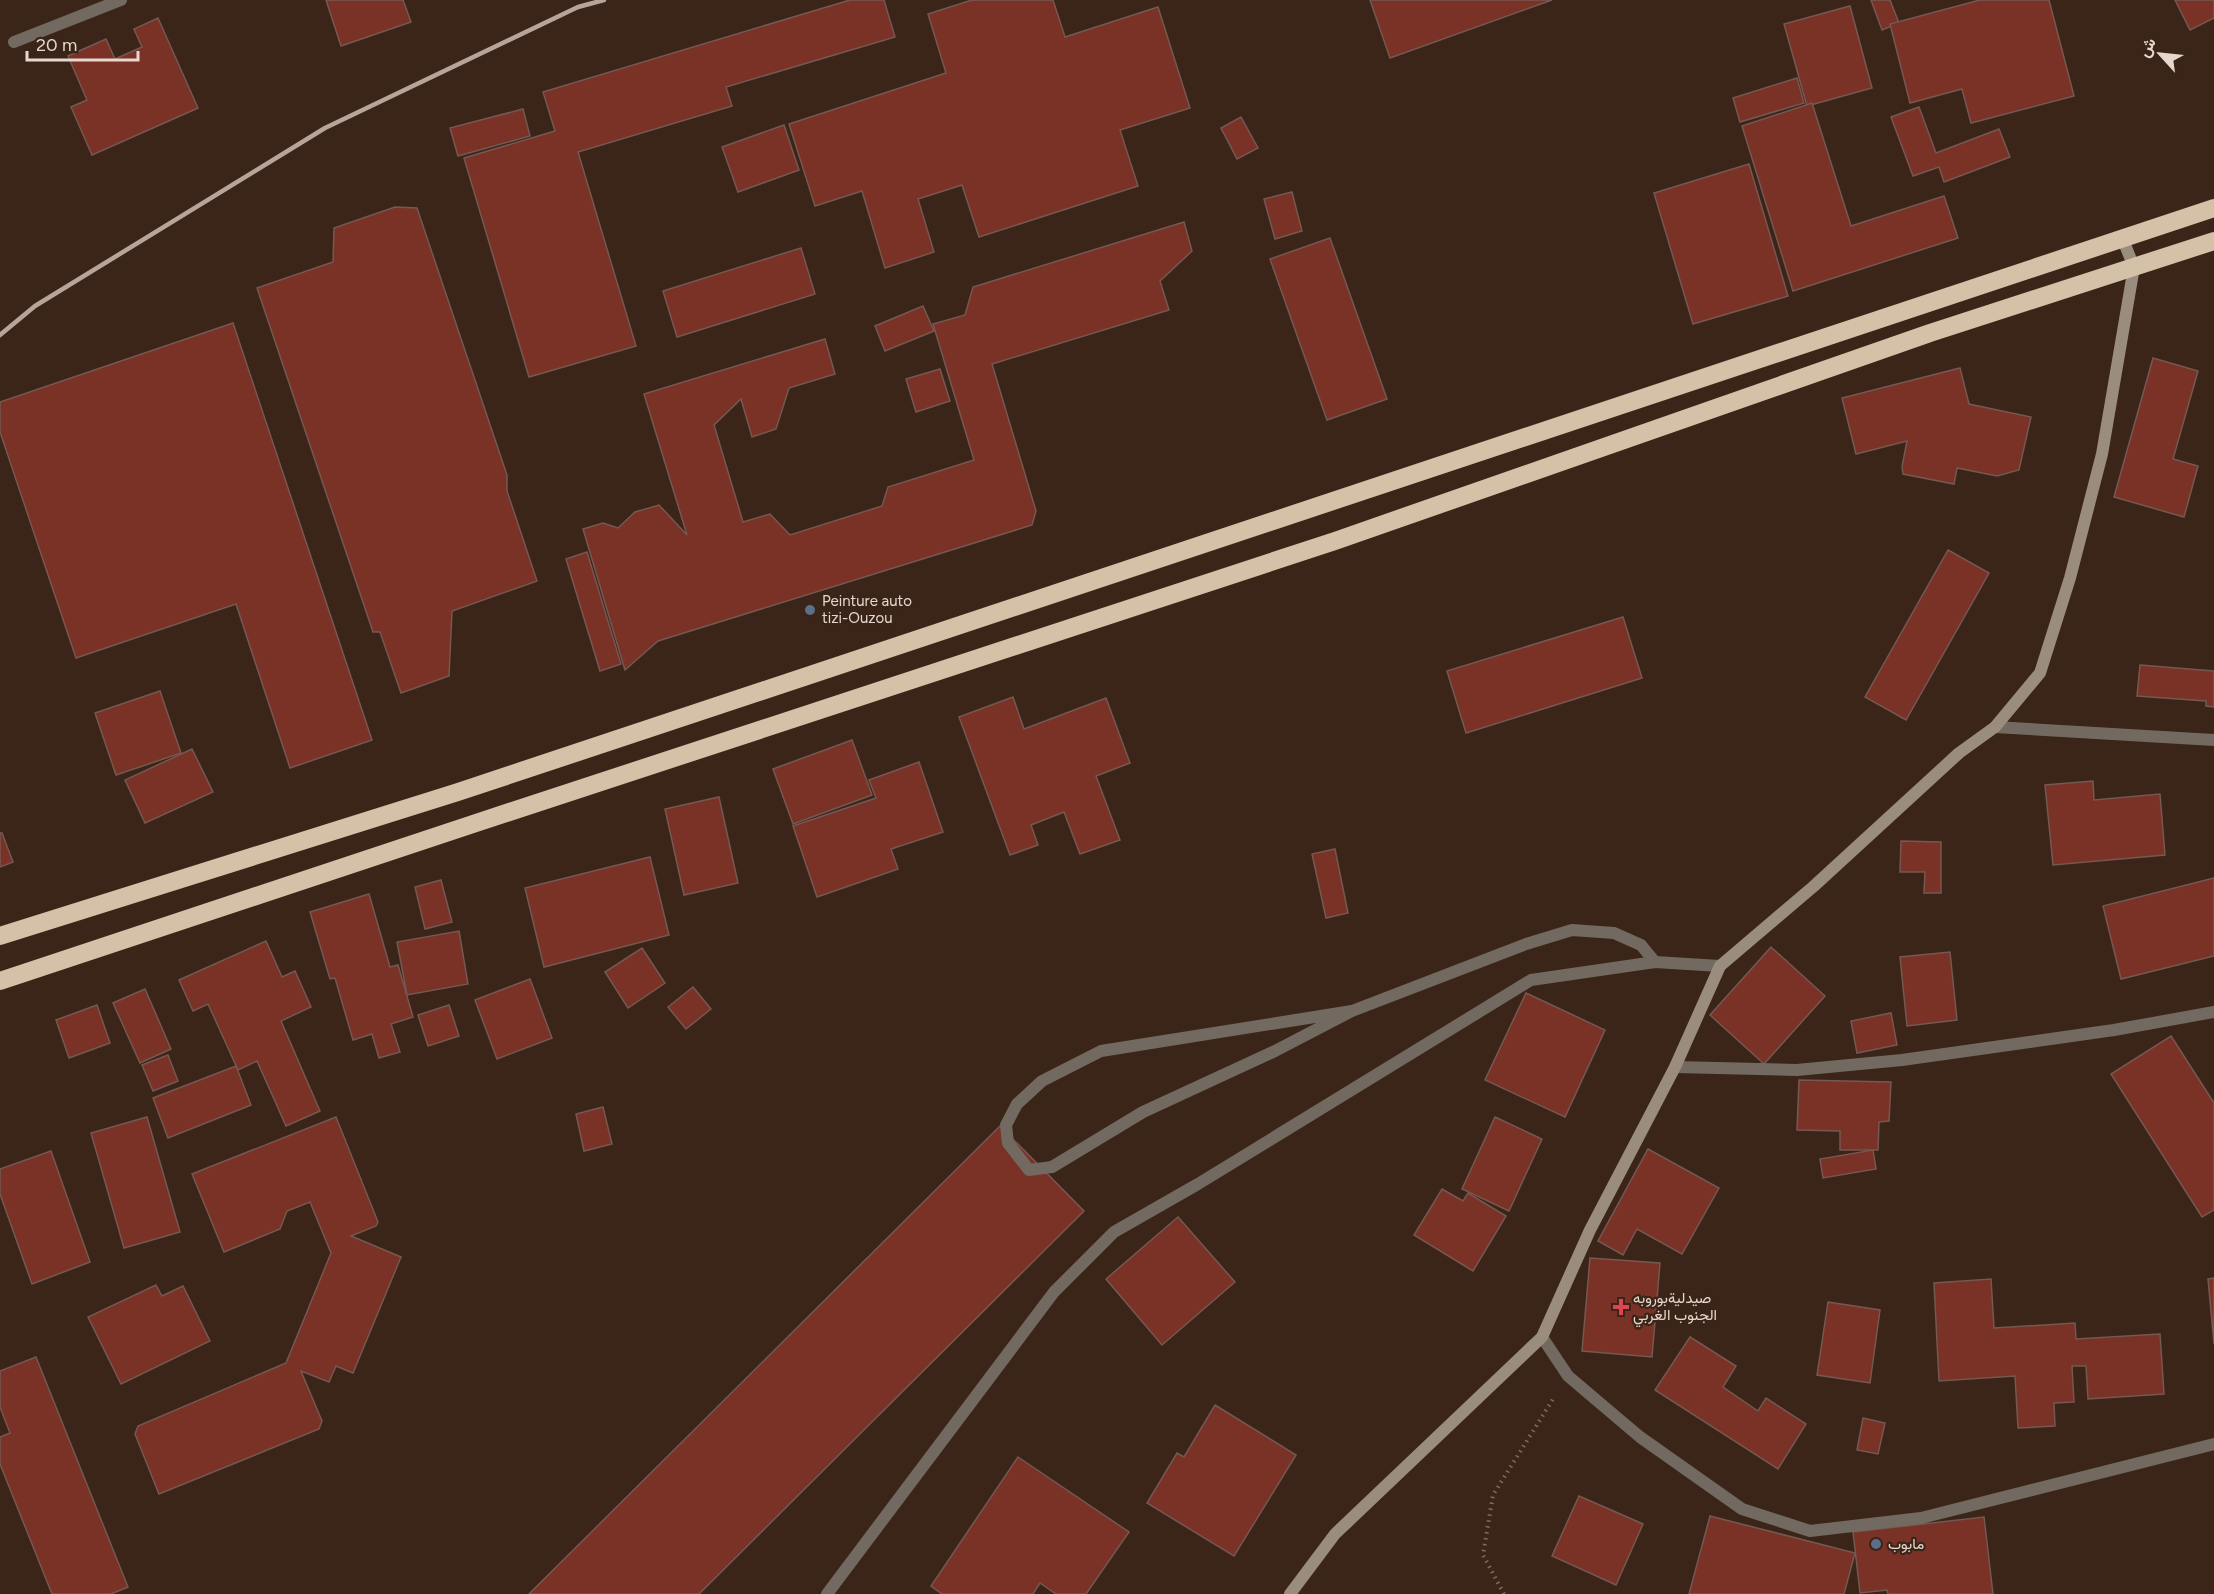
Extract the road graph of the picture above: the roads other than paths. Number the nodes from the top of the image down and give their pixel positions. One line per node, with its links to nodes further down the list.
1 (121, 0): 2 (street)
2 (14, 42)
3 (2214, 208): 4 (highway)
4 (2123, 240): 6 (main road); 9 (highway)
5 (2214, 241): 6 (highway)
6 (2134, 267): 7 (main road); 12 (highway)
7 (1995, 727): 8 (street); 11 (main road)
8 (2214, 740)
9 (0, 936)
10 (1655, 963): 11 (street); 13 (street); 18 (street)
11 (1720, 966): 15 (main road)
12 (0, 981)
13 (1352, 1011): 13 (street)
14 (2214, 1012): 15 (street)
15 (1675, 1067): 16 (main road)
16 (1542, 1337): 17 (street); 19 (main road)
17 (2214, 1444)
18 (827, 1594)
19 (1290, 1594)

